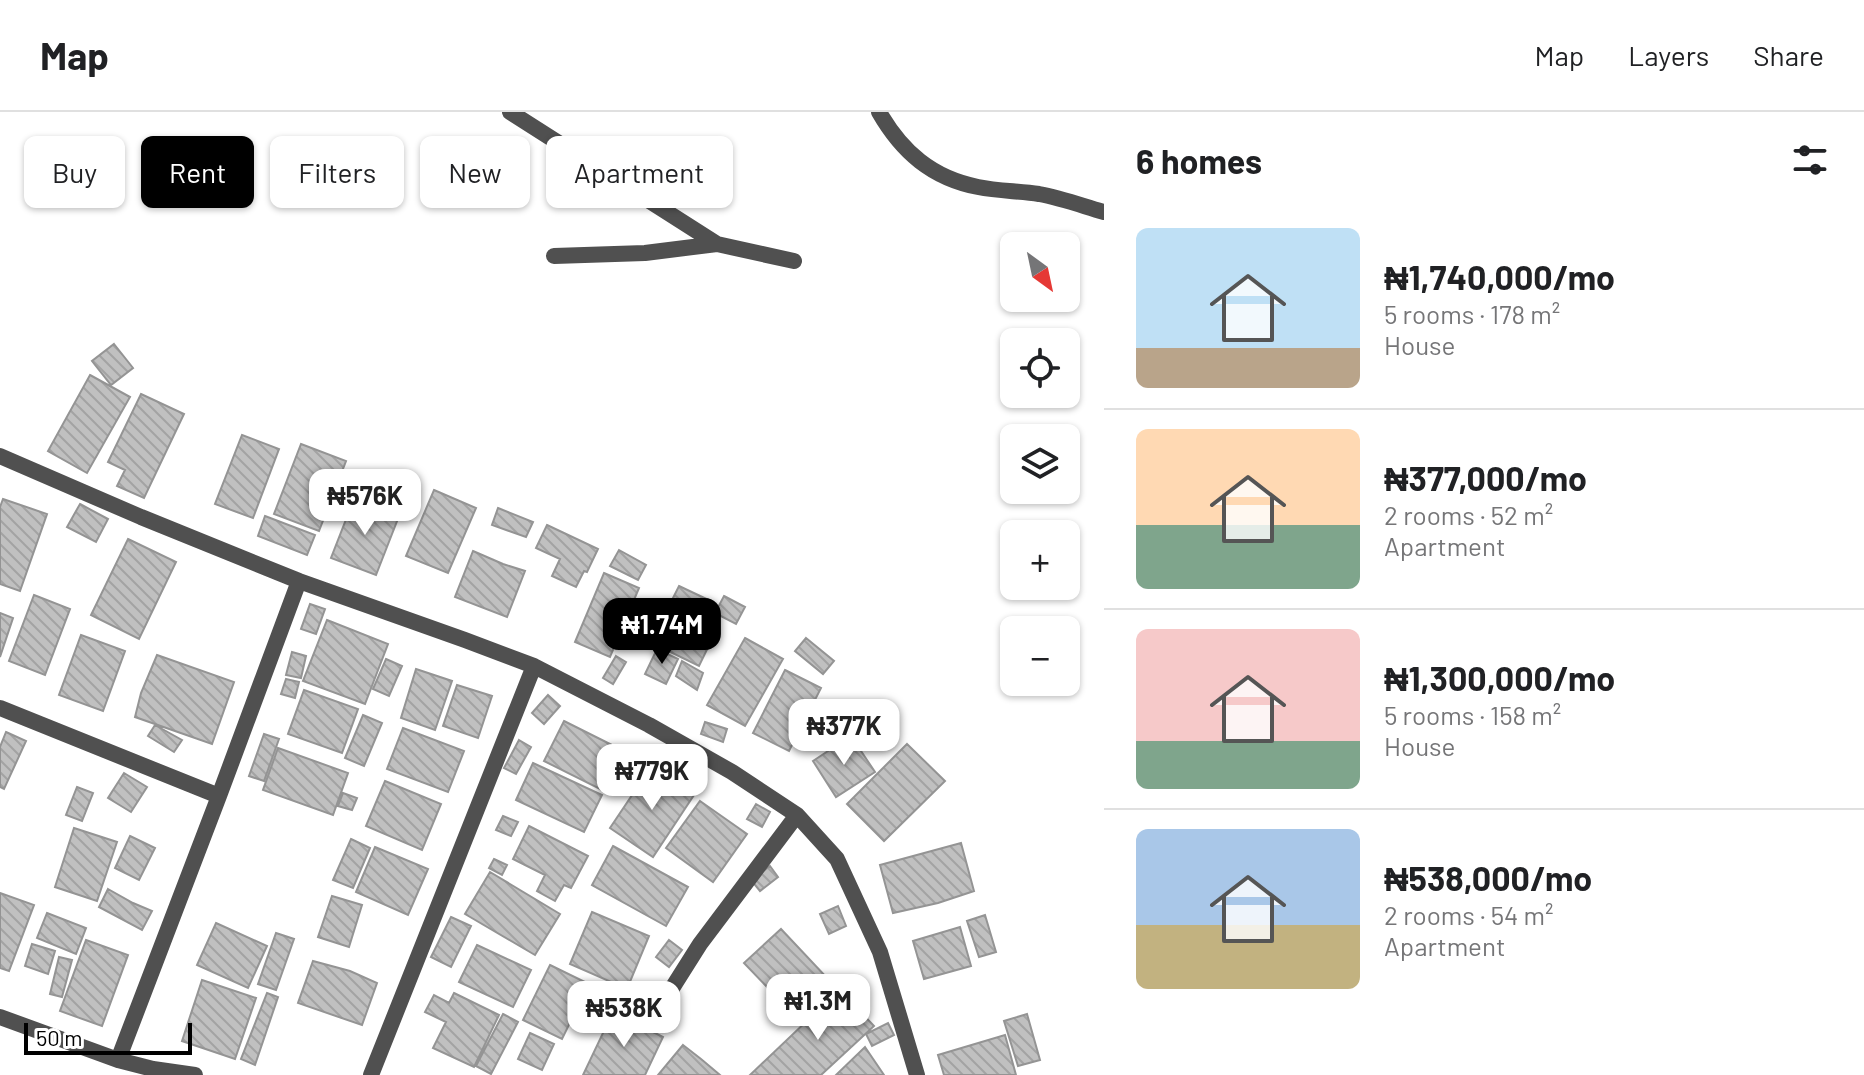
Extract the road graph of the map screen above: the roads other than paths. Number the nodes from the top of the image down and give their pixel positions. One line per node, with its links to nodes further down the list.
1 (510, 112): 4 (street)
2 (879, 112): 3 (street)
3 (1104, 212)
4 (717, 244): 5 (street); 6 (street)
5 (554, 256)
6 (794, 261)
7 (0, 456): 8 (street)
8 (299, 581): 9 (street); 11 (street)
9 (534, 666): 12 (street); 17 (street)
10 (0, 708): 11 (street)
11 (219, 796): 15 (street)
12 (797, 815): 13 (street); 18 (street)
13 (664, 1001)
14 (0, 1017): 15 (street)
15 (118, 1060): 16 (street)
16 (195, 1075)
17 (371, 1075)
18 (917, 1075)

